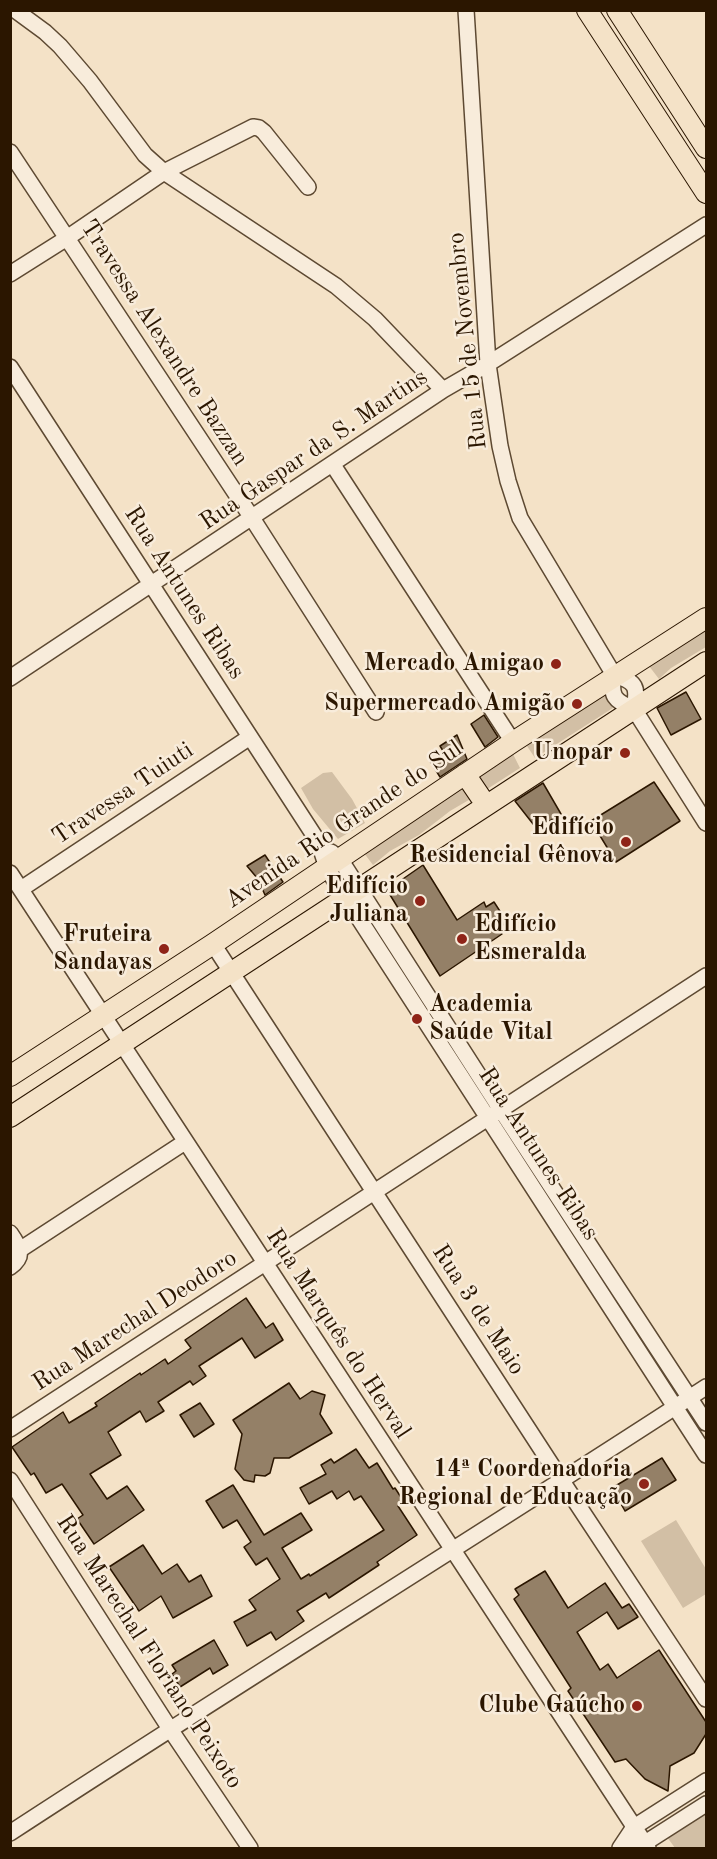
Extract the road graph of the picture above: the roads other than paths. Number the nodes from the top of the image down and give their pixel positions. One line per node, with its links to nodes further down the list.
1 (15, 10): 9 (street)
2 (466, 10): 15 (street, Rua 15 de Novembro)
3 (587, 10): 6 (main road)
4 (617, 10): 5 (main road)
5 (662, 80): 6 (main road); 7 (main road)
6 (641, 93): 11 (main road)
7 (706, 148)
8 (10, 152): 13 (street, Travessa Alexandre Bazzan)
9 (164, 172): 10 (street); 13 (street); 17 (street)
10 (308, 187)
11 (706, 193)
12 (706, 225): 15 (street, Rua Gaspar da S. Martins)
13 (67, 238): 14 (street); 19 (street, Travessa Alexandre Bazzan)
14 (10, 274)
15 (488, 364): 17 (street, Rua Gaspar da S. Martins); 23 (street, Rua 15 de Novembro)
16 (10, 367): 20 (street, Rua Antunes Ribas)
17 (443, 390): 18 (street, Rua Gaspar da S. Martins)
18 (333, 465): 19 (street, Rua Gaspar da S. Martins); 28 (street)
19 (252, 518): 20 (street, Rua Gaspar da S. Martins); 26 (street, Travessa Alexandre Bazzan)
20 (152, 585): 24 (street, Rua Gaspar da S. Martins); 27 (street, Rua Antunes Ribas)
21 (706, 618): 23 (main road, Avenida Rio Grande do Sul)
22 (706, 662): 25 (main road)
23 (614, 675): 25 (street, Rua 15 de Novembro); 25 (street, Rua 15 de Novembro); 28 (main road, Avenida Rio Grande do Sul)
24 (10, 678)
25 (634, 709): 30 (main road); 31 (street, Rua 15 de Novembro)
26 (376, 711)
27 (250, 737): 32 (street, Rua Antunes Ribas); 34 (street, Travessa Tuiuti)
28 (513, 741): 29 (main road, Avenida Rio Grande do Sul)
29 (465, 774): 30 (main road); 32 (main road, Avenida Rio Grande do Sul)
30 (486, 805): 35 (main road)
31 (706, 823)
32 (333, 864): 35 (street, Rua Antunes Ribas); 36 (main road, Avenida Rio Grande do Sul)
33 (10, 873): 34 (street, Rua Marquês do Herval)
34 (21, 889): 39 (street, Rua Marquês do Herval)
35 (352, 893): 37 (main road); 42 (street, Rua Antunes Ribas)
36 (213, 944): 37 (street, Rua 3 de Maio); 39 (main road, Avenida Rio Grande do Sul)
37 (231, 973): 40 (main road); 45 (street, Rua 3 de Maio)
38 (706, 976): 42 (street, Rua Marechal Deodoro)
39 (103, 1016): 40 (street, Rua Marquês do Herval); 41 (main road, Avenida Rio Grande do Sul)
40 (122, 1044): 43 (main road); 44 (street, Rua Marquês do Herval)
41 (10, 1077)
42 (495, 1114): 45 (street, Rua Marechal Deodoro); 51 (street, Rua Antunes Ribas); 52 (street, Rua Antunes Ribas)
43 (10, 1117)
44 (185, 1142): 47 (street); 48 (street, Rua Marquês do Herval)
45 (375, 1192): 48 (street, Rua Marechal Deodoro); 57 (street, Rua 3 de Maio)
46 (10, 1233): 47 (street)
47 (21, 1249): 49 (street)
48 (266, 1264): 54 (street, Rua Marechal Deodoro); 58 (street, Rua Marquês do Herval)
49 (10, 1267)
50 (706, 1387): 51 (street)
51 (690, 1398): 52 (street); 53 (street, Rua Antunes Ribas)
52 (675, 1407): 55 (street, Rua Antunes Ribas); 57 (street)
53 (706, 1423)
54 (10, 1429)
55 (706, 1455)
56 (10, 1480): 60 (street, Rua Marechal Floriano Peixoto)
57 (561, 1481): 58 (street); 59 (street, Rua 3 de Maio)
58 (454, 1551): 60 (street); 63 (street, Rua Marquês do Herval)
59 (706, 1699)
60 (170, 1729): 64 (street); 66 (street, Rua Marechal Floriano Peixoto)
61 (706, 1781): 63 (street)
62 (706, 1804): 65 (street)
63 (634, 1827): 65 (street, Rua Marquês do Herval); 67 (street)
64 (10, 1833)
65 (647, 1846): 67 (street)
66 (250, 1848)
67 (621, 1848)

